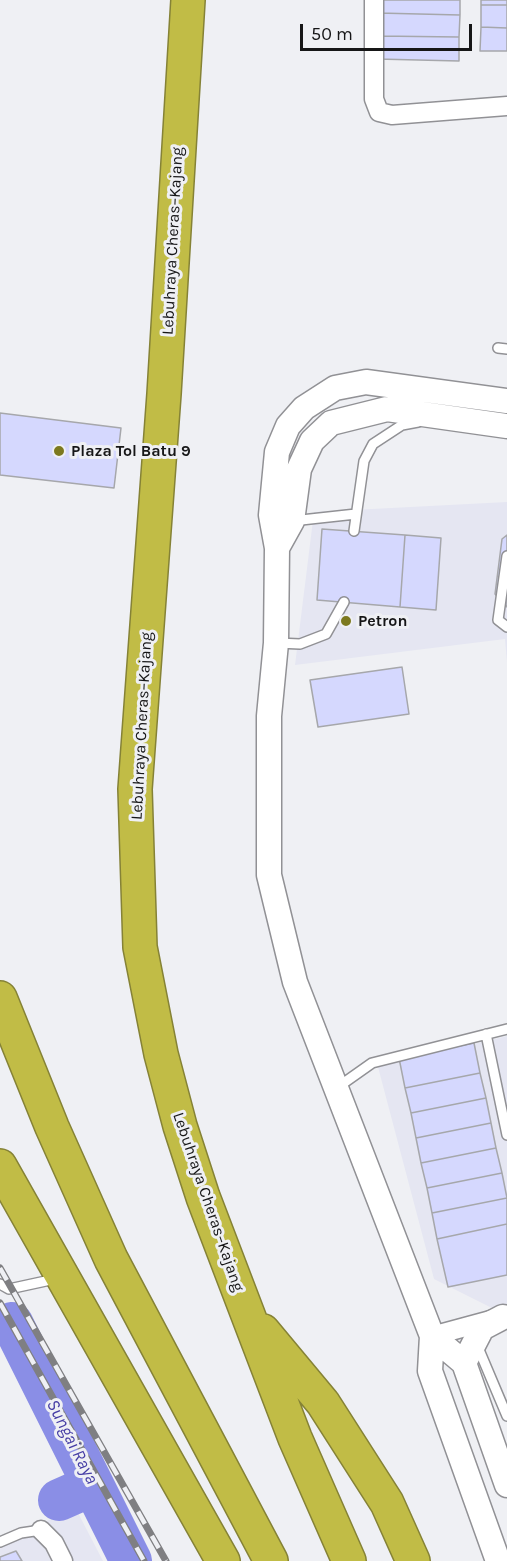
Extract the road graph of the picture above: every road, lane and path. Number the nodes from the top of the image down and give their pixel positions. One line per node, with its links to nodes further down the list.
1 (188, 0): 23 (highway, Lebuhraya Cheras–Kajang)
2 (374, 0): 3 (street)
3 (507, 106)
4 (507, 401): 10 (street)
5 (444, 416): 6 (street); 7 (lane); 8 (street)
6 (502, 428)
7 (356, 514): 8 (lane); 9 (lane)
8 (292, 520): 10 (street)
9 (354, 531)
10 (277, 548): 14 (street)
11 (507, 556): 13 (lane)
12 (344, 602): 14 (lane)
13 (507, 627)
14 (276, 643): 18 (street)
15 (0, 998): 36 (highway)
16 (507, 1029): 17 (lane)
17 (486, 1034): 18 (lane); 19 (lane)
18 (335, 1089): 25 (street)
19 (507, 1135)
20 (0, 1166): 21 (highway)
21 (61, 1277): 22 (lane); 30 (highway)
22 (0, 1284)
23 (245, 1309): 37 (highway, Lebuhraya Cheras–Kajang); 38 (highway)
24 (505, 1316): 25 (street); 26 (street)
25 (432, 1336): 27 (street); 39 (street)
26 (475, 1340): 27 (street); 28 (lane)
27 (464, 1363): 29 (street)
28 (507, 1416)
29 (507, 1485)
30 (188, 1500): 34 (highway); 35 (highway)
31 (41, 1530): 32 (lane); 33 (street)
32 (0, 1542)
33 (63, 1561)
34 (204, 1561)
35 (223, 1561)
36 (271, 1561)
37 (349, 1561)
38 (414, 1561)
39 (498, 1561)

